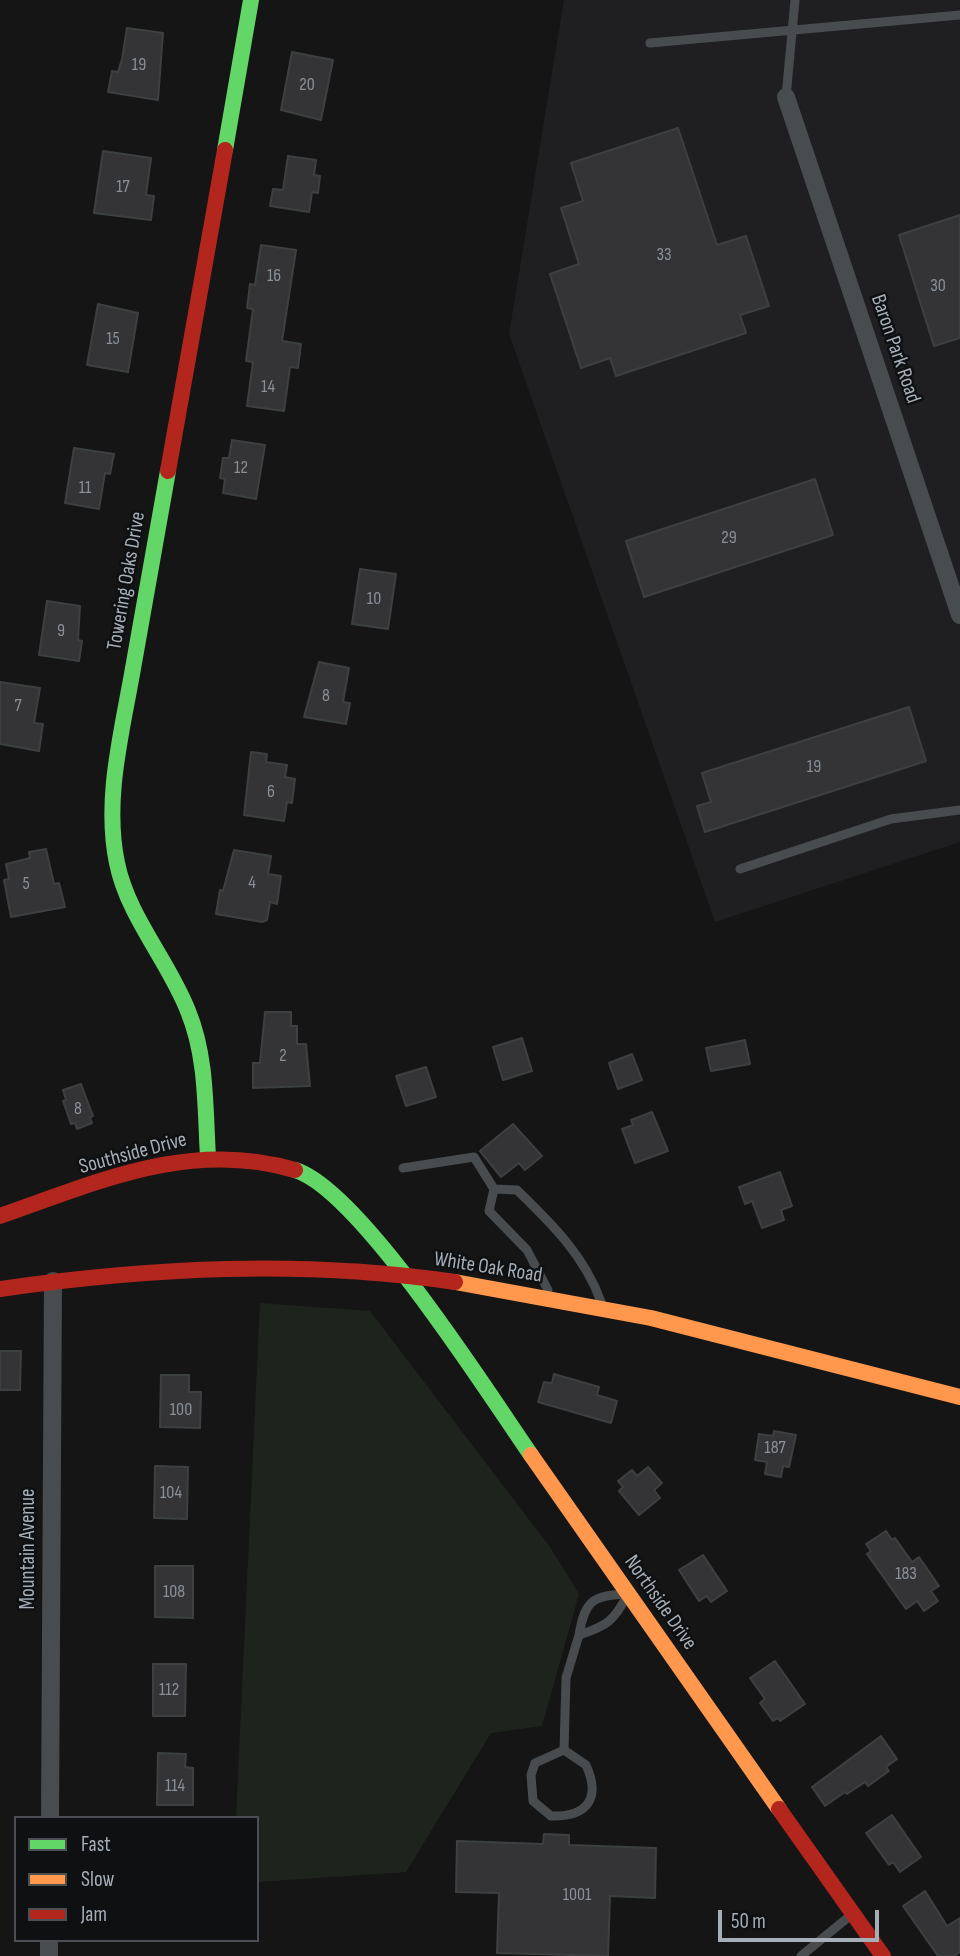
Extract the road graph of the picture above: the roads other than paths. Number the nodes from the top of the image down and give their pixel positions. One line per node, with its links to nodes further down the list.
1 (251, 0): 10 (street, Towering Oaks Drive)
2 (795, 0): 4 (lane)
3 (960, 15): 4 (lane)
4 (793, 28): 5 (lane); 6 (lane)
5 (650, 43)
6 (786, 97): 7 (street, Baron Park Road)
7 (960, 615)
8 (960, 810): 9 (lane)
9 (740, 869)
10 (208, 1157): 13 (street, Southside Drive); 14 (street, Southside Drive)
11 (403, 1168): 12 (lane)
12 (494, 1189): 17 (lane); 18 (lane)
13 (0, 1216)
14 (403, 1275): 15 (street, White Oak Road); 17 (street, White Oak Road); 20 (street, Northside Drive)
15 (53, 1281): 16 (street, White Oak Road); 23 (street, Mountain Avenue)
16 (0, 1289)
17 (553, 1300): 18 (street, White Oak Road)
18 (603, 1310): 19 (street, White Oak Road)
19 (960, 1397)
20 (628, 1594): 21 (lane); 21 (lane); 24 (street, Northside Drive)
21 (579, 1635): 22 (lane)
22 (564, 1750): 22 (lane)
23 (50, 1816)
24 (853, 1914): 25 (lane); 26 (street, Northside Drive)
25 (801, 1956)
26 (883, 1956)

